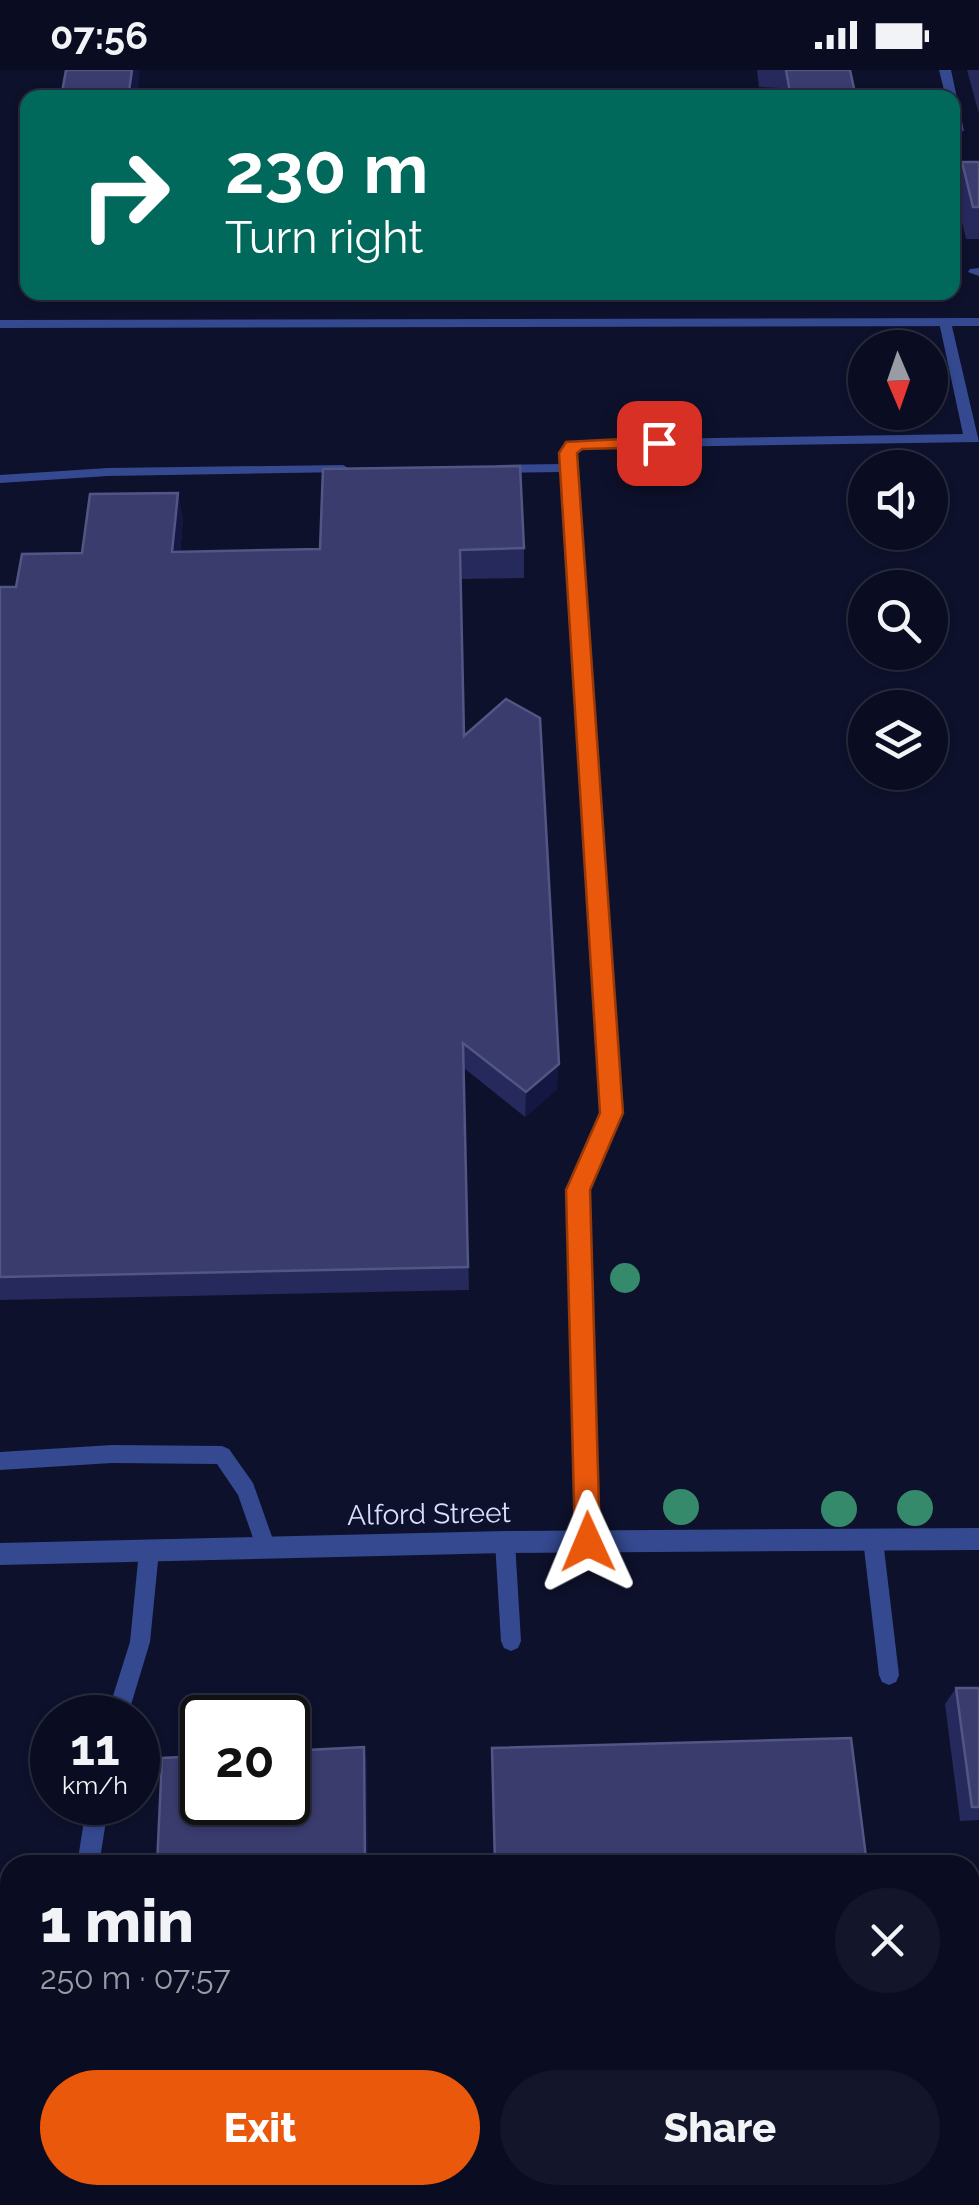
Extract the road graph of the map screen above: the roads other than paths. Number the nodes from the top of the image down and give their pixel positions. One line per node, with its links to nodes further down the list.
1 (945, 322): 2 (street); 3 (street); 4 (lane)
2 (979, 322)
3 (0, 324)
4 (975, 438): 5 (lane)
5 (569, 468): 7 (lane); 13 (lane)
6 (356, 469): 8 (lane)
7 (476, 469)
8 (0, 479)
9 (0, 1460): 14 (lane)
10 (979, 1539): 11 (street, Alford Street)
11 (873, 1540): 13 (street, Alford Street); 18 (lane)
12 (505, 1542): 13 (street, Alford Street); 14 (street, Alford Street); 17 (lane)
13 (588, 1542)
14 (266, 1548): 15 (street, Alford Street)
15 (148, 1551): 16 (street, Alford Street); 19 (lane)
16 (0, 1554)
17 (510, 1641)
18 (888, 1675)
19 (123, 1695)
20 (94, 1825): 21 (lane)
21 (90, 1855)

